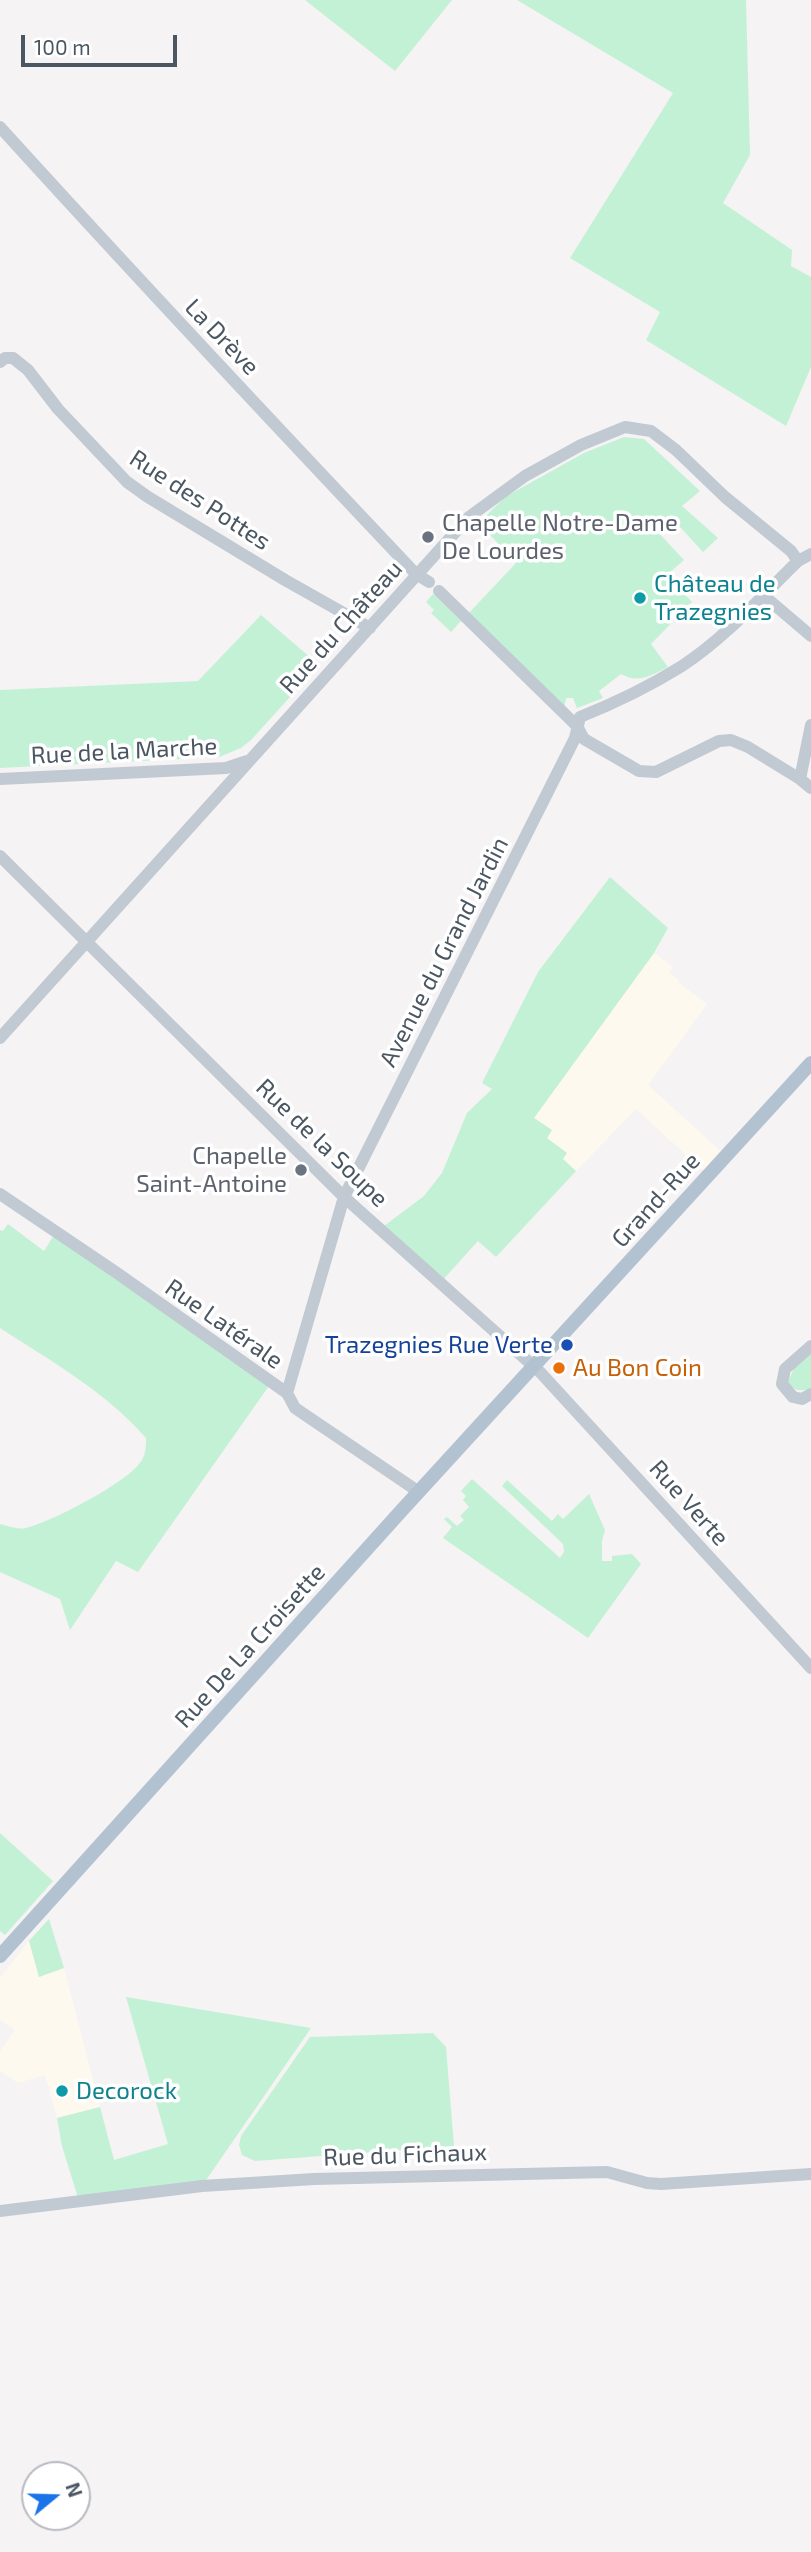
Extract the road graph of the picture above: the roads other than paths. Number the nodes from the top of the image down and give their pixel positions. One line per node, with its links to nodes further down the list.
1 (0, 127): 5 (street, La Drève)
2 (0, 362): 7 (street, Rue des Pottes)
3 (811, 554): 4 (street)
4 (798, 561): 5 (street, Rue du Château); 6 (street)
5 (416, 574): 7 (street, Rue du Château); 10 (street, La Drève)
6 (763, 595): 8 (street); 10 (street)
7 (370, 628): 11 (street, Rue du Château)
8 (811, 636)
9 (811, 725): 13 (street)
10 (577, 726): 13 (street, La Drève); 20 (street, Avenue du Grand Jardin)
11 (249, 761): 12 (street, Rue de la Marche); 16 (street, Rue du Château)
12 (0, 779)
13 (800, 779): 14 (street)
14 (811, 788)
15 (0, 856): 16 (street, Rue de la Soupe)
16 (88, 941): 17 (street, Rue du Château); 20 (street, Rue de la Soupe)
17 (0, 1038)
18 (811, 1063): 22 (main road, Grand-Rue)
19 (0, 1194): 23 (street, Rue Latérale)
20 (344, 1197): 22 (street, Rue de la Soupe); 23 (street, Avenue du Grand Jardin)
21 (811, 1346): 24 (street)
22 (534, 1367): 25 (main road, Rue De La Croisette); 26 (street, Rue Verte)
23 (287, 1393): 25 (street, Rue Latérale)
24 (811, 1394)
25 (419, 1492): 27 (main road, Rue De La Croisette)
26 (811, 1668)
27 (0, 1956)
28 (811, 2174): 29 (street, Rue du Fichaux)
29 (0, 2211)

